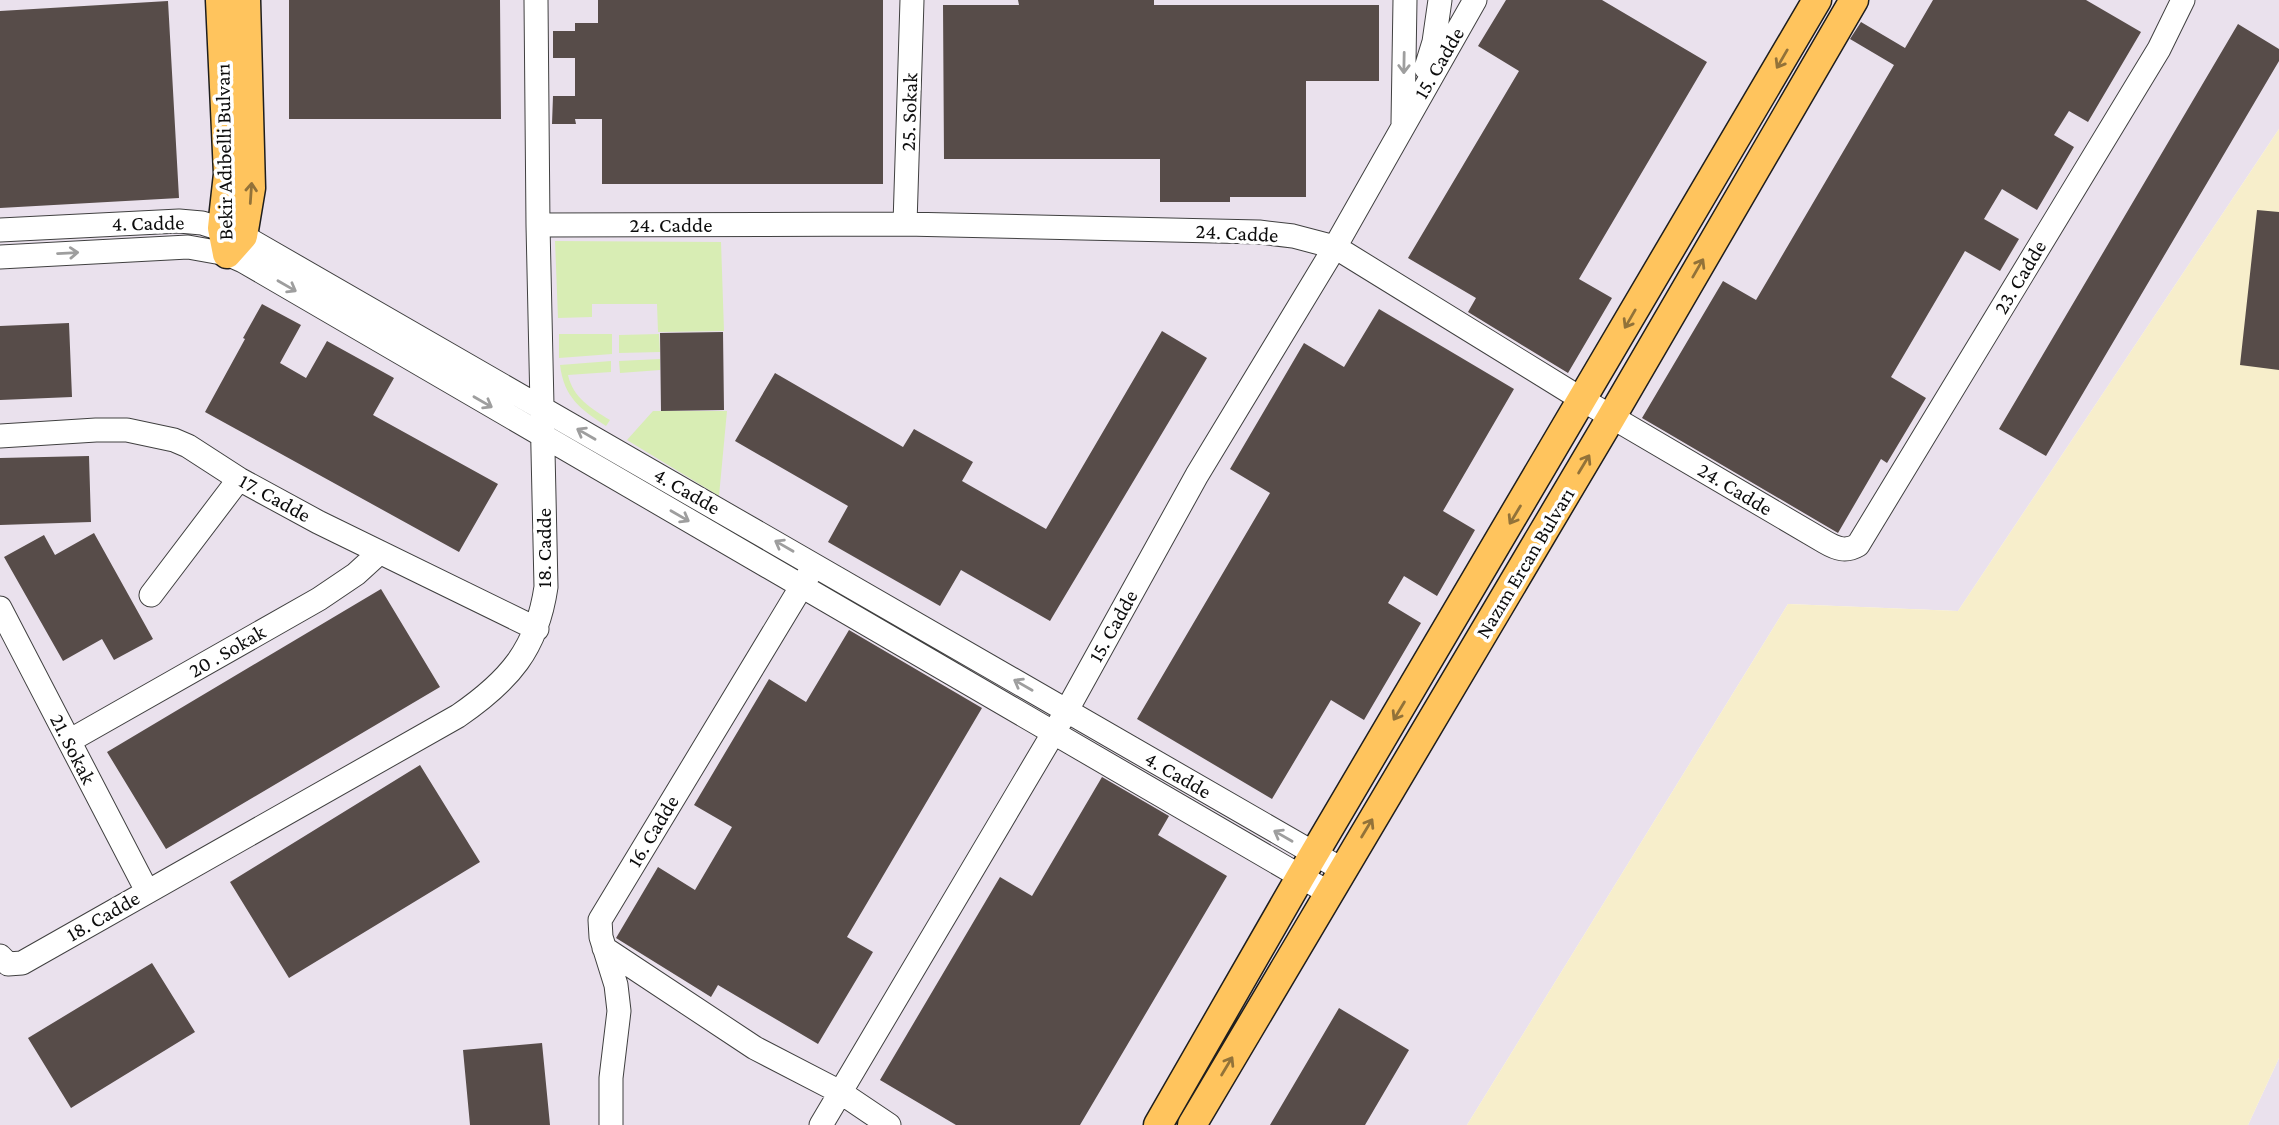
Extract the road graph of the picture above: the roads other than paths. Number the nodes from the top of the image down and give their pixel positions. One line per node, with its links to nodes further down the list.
1 (220, 0): 15 (main road, Bekir Adıbelli Bulvarı)
2 (246, 0): 15 (main road, Bekir Adıbelli Bulvarı, one-way to 2)
3 (536, 0): 13 (street, 18. Cadde)
4 (912, 0): 12 (street, 25. Sokak)
5 (1405, 0): 11 (street, 15. Cadde, one-way to 11)
6 (1440, 0): 11 (street, 15. Cadde)
7 (1475, 0): 11 (street, 15. Cadde)
8 (1817, 0): 18 (main road, Nazım Ercan Bulvarı, one-way to 18)
9 (1854, 0): 20 (main road, Nazım Ercan Bulvarı, one-way to 9)
10 (2183, 0): 24 (street, 23. Cadde)
11 (1403, 126): 16 (street, 15. Cadde)
12 (905, 224): 13 (street, 24. Cadde); 16 (street, 24. Cadde)
13 (538, 225): 19 (street, 18. Cadde)
14 (0, 230): 15 (street, 4. Cadde)
15 (231, 239): 17 (street, 4. Cadde, one-way to 15); 19 (street, 4. Cadde); 22 (street, 4. Cadde, one-way to 22)
16 (1335, 247): 18 (street, 24. Cadde); 31 (street, 15. Cadde)
17 (0, 257)
18 (1583, 400): 20 (street, 24. Cadde); 34 (main road, Nazım Ercan Bulvarı, one-way to 34)
19 (542, 409): 22 (street, 18. Cadde); 26 (street, 4. Cadde, one-way to 19)
20 (1612, 416): 24 (street, 24. Cadde); 35 (main road, Nazım Ercan Bulvarı, one-way to 20)
21 (0, 436): 23 (street, 17. Cadde)
22 (543, 437): 27 (street, 4. Cadde, one-way to 27); 30 (street, 18. Cadde)
23 (239, 479): 25 (street, 17. Cadde); 28 (street)
24 (1852, 549)
25 (379, 553): 30 (street, 17. Cadde); 33 (street, 20 . Sokak)
26 (815, 564): 27 (street, 16. Cadde); 31 (street, 4. Cadde, one-way to 26)
27 (802, 586): 32 (street, 4. Cadde); 37 (street, 16. Cadde)
28 (151, 595)
29 (0, 608): 33 (street, 21. Sokak)
30 (537, 629): 36 (street, 18. Cadde)
31 (1067, 710): 32 (street, 15. Cadde); 34 (street, 4. Cadde, one-way to 31)
32 (1054, 732): 34 (street, 4. Cadde); 39 (street, 15. Cadde)
33 (69, 741): 36 (street, 21. Sokak)
34 (1308, 865): 35 (street, 4. Cadde); 43 (main road, Nazım Ercan Bulvarı)
35 (1336, 881): 44 (main road, Nazım Ercan Bulvarı, one-way to 35)
36 (147, 891): 38 (street, 18. Cadde)
37 (604, 948): 39 (street); 40 (street, 16. Cadde)
38 (4, 960)
39 (840, 1092): 41 (street, 15. Cadde); 42 (street)
40 (611, 1125)
41 (821, 1125)
42 (889, 1125)
43 (1158, 1125)
44 (1192, 1125)

